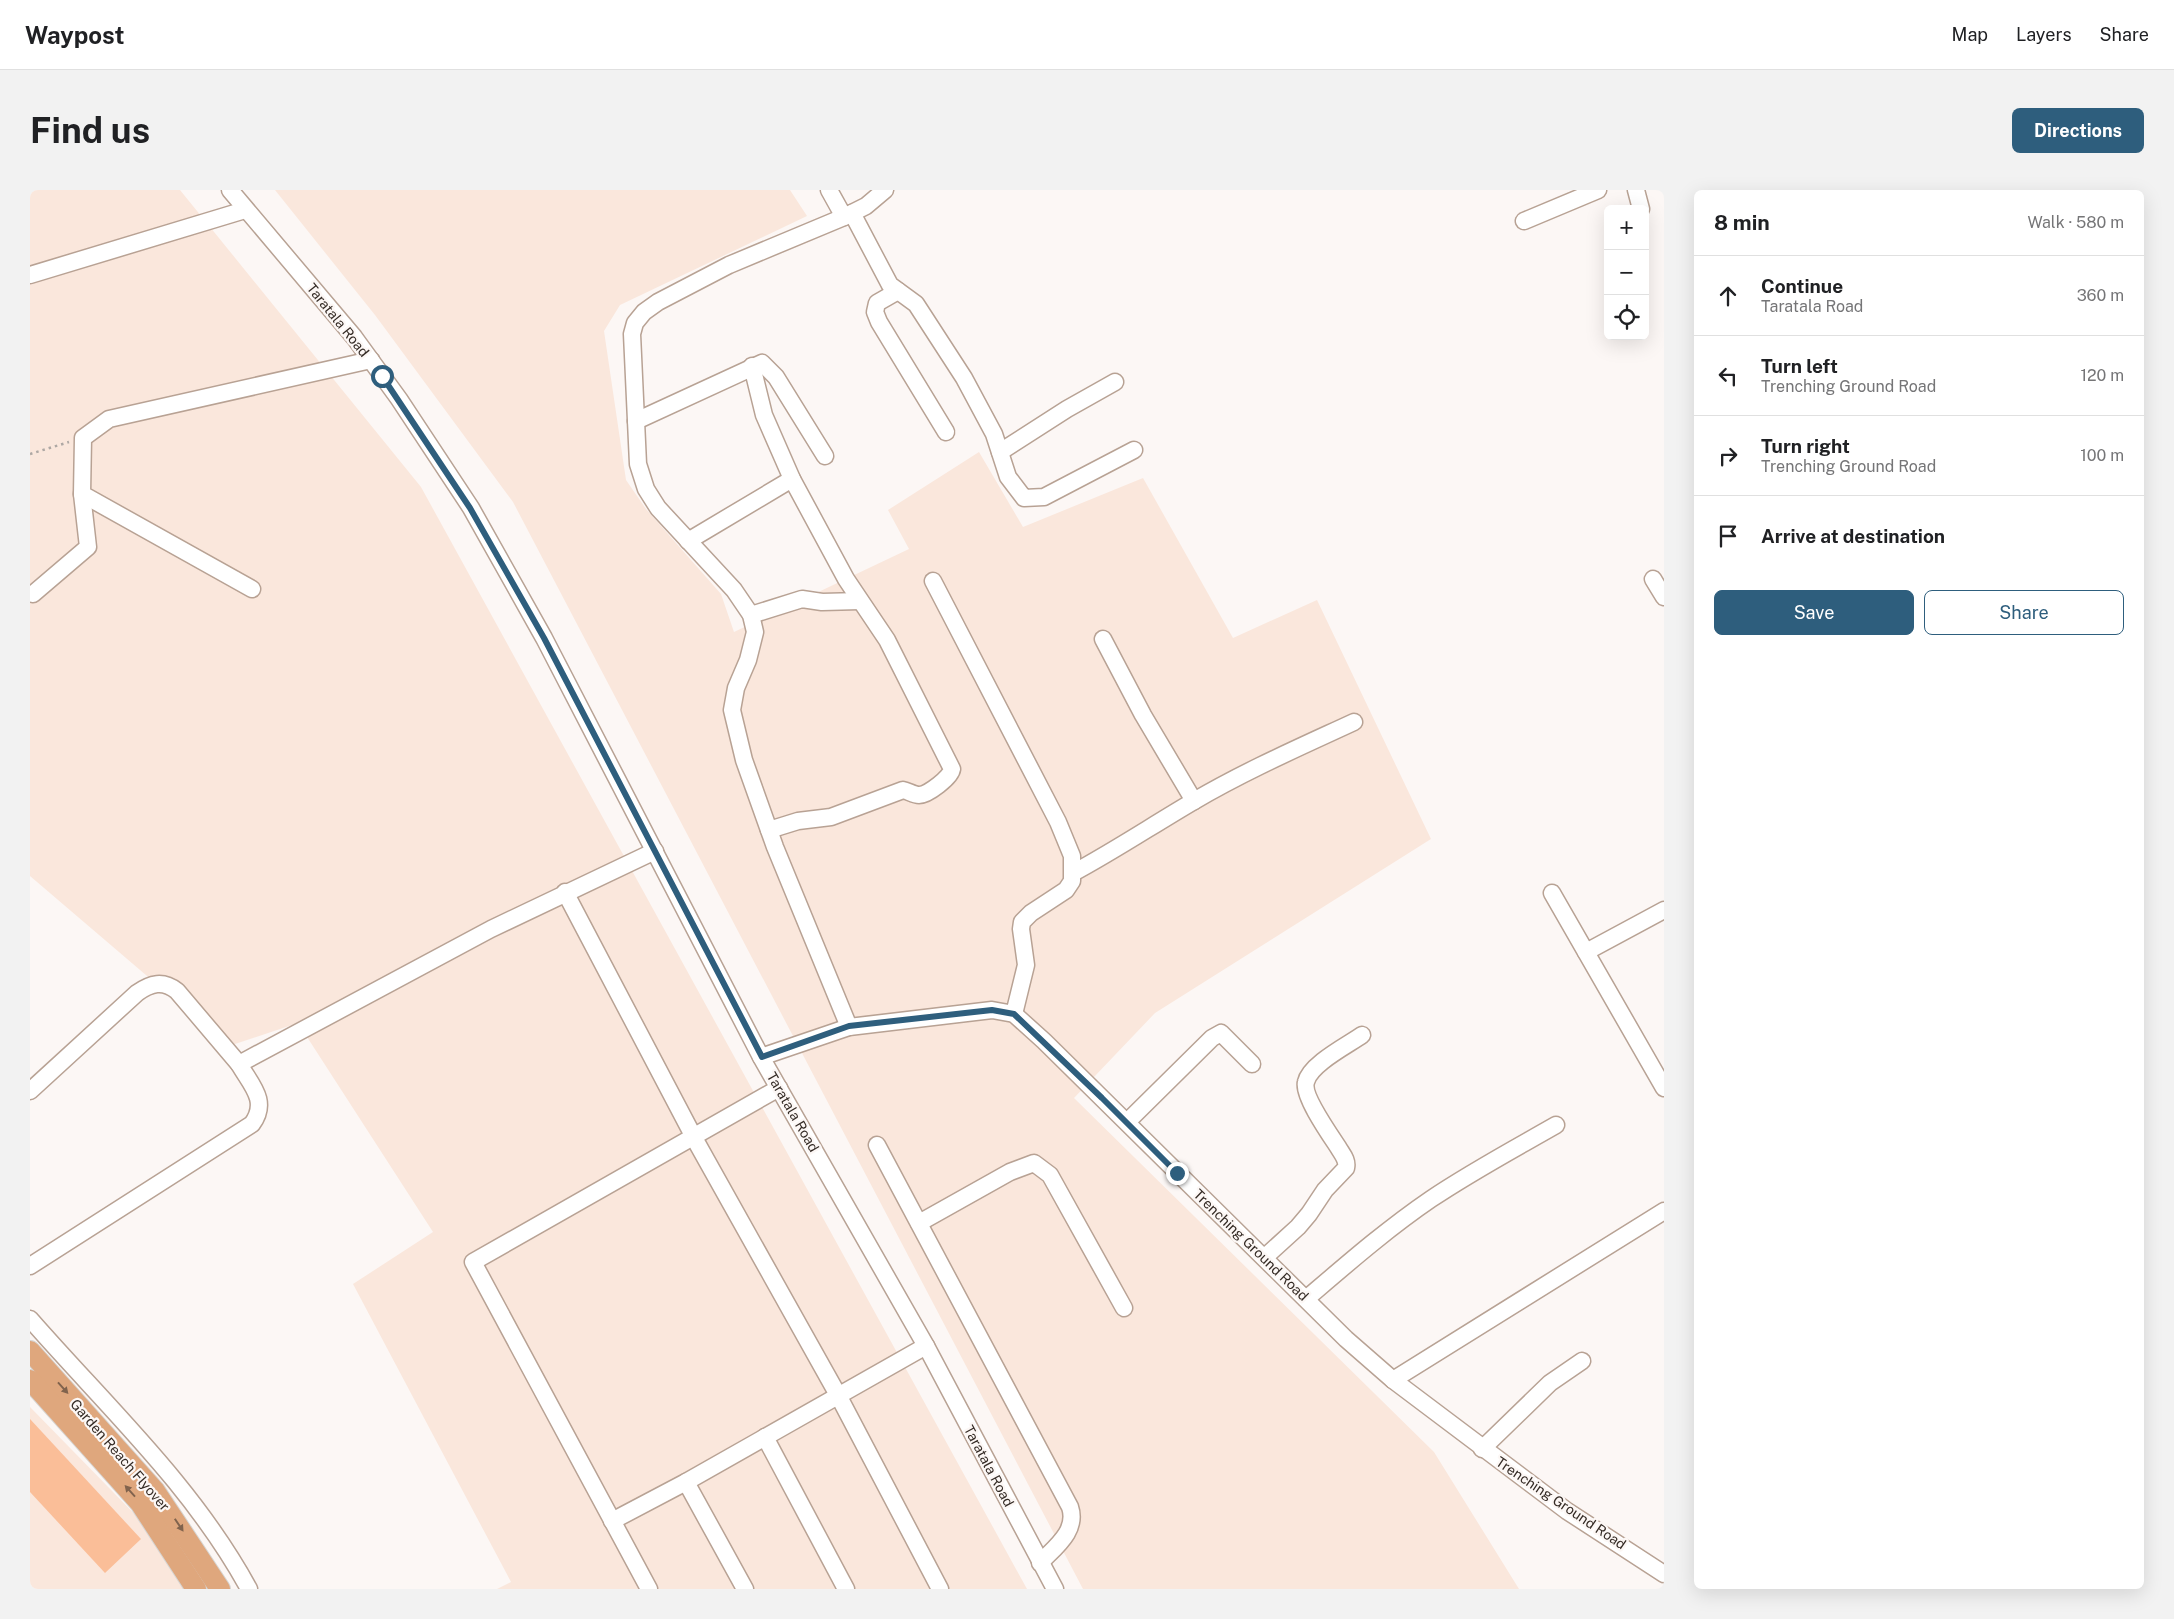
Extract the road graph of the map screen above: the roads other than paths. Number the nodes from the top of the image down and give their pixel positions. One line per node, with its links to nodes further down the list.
1 (230, 190): 7 (street, Taratala Road)
2 (829, 190): 8 (street)
3 (885, 190): 8 (street)
4 (1598, 190): 9 (street)
5 (1636, 190): 6 (street)
6 (1640, 205)
7 (245, 210): 10 (street); 12 (street, Taratala Road)
8 (848, 215): 11 (street); 15 (street)
9 (1524, 221)
10 (30, 275)
11 (898, 291): 16 (street); 18 (street)
12 (371, 360): 21 (street); 34 (street, Taratala Road)
13 (752, 366): 15 (street); 19 (street); 20 (street)
14 (1115, 382): 18 (street)
15 (636, 421): 22 (street)
16 (946, 432)
17 (1134, 450): 18 (street)
18 (1000, 452)
19 (825, 456)
20 (792, 480): 22 (street); 28 (street)
21 (82, 494): 25 (street); 26 (street)
22 (688, 541): 29 (street)
23 (1653, 579): 27 (street)
24 (934, 581): 35 (street)
25 (252, 589)
26 (33, 594)
27 (1664, 597)
28 (860, 601): 29 (street); 33 (street)
29 (751, 615): 33 (street)
30 (1103, 639): 32 (street)
31 (1354, 722): 32 (street)
32 (1194, 801): 35 (street)
33 (769, 830): 41 (street)
34 (655, 851): 36 (street); 43 (street, Taratala Road)
35 (1073, 873): 40 (street)
36 (565, 892): 44 (street); 51 (street)
37 (1552, 893): 39 (street)
38 (1664, 910): 39 (street)
39 (1586, 952): 47 (street)
40 (1014, 1014): 41 (street); 49 (street, Trenching Ground Road)
41 (849, 1026): 43 (street)
42 (1362, 1035): 55 (street)
43 (762, 1057): 46 (street, Taratala Road)
44 (239, 1064): 48 (street); 56 (street)
45 (1252, 1064): 49 (street)
46 (779, 1088): 51 (street); 60 (street, Taratala Road)
47 (1664, 1088)
48 (30, 1091)
49 (1127, 1122): 55 (street, Trenching Ground Road)
50 (1556, 1125): 57 (street)
51 (693, 1136): 65 (street); 69 (street)
52 (876, 1145): 54 (street)
53 (1664, 1211): 64 (street)
54 (918, 1223): 58 (street); 70 (street)
55 (1265, 1257): 57 (street, Trenching Ground Road)
56 (30, 1266)
57 (1306, 1298): 64 (street, Trenching Ground Road)
58 (1124, 1308)
59 (30, 1320): 74 (street)
60 (926, 1346): 65 (street); 70 (street, Taratala Road)
61 (30, 1351): 73 (main road, Garden Reach Flyover, one-way to 73)
62 (1582, 1362): 67 (street)
63 (30, 1380): 72 (main road, Garden Reach Flyover, one-way to 63)
64 (1393, 1380): 67 (street, Trenching Ground Road)
65 (838, 1395): 66 (street); 78 (street)
66 (765, 1437): 68 (street); 77 (street)
67 (1482, 1449): 71 (street, Trenching Ground Road)
68 (686, 1482): 69 (street); 76 (street)
69 (612, 1521): 75 (street)
70 (1040, 1563): 79 (street, Taratala Road)
71 (1664, 1574)
72 (196, 1589)
73 (220, 1589)
74 (249, 1589)
75 (649, 1589)
76 (745, 1589)
77 (846, 1589)
78 (940, 1589)
79 (1055, 1589)

